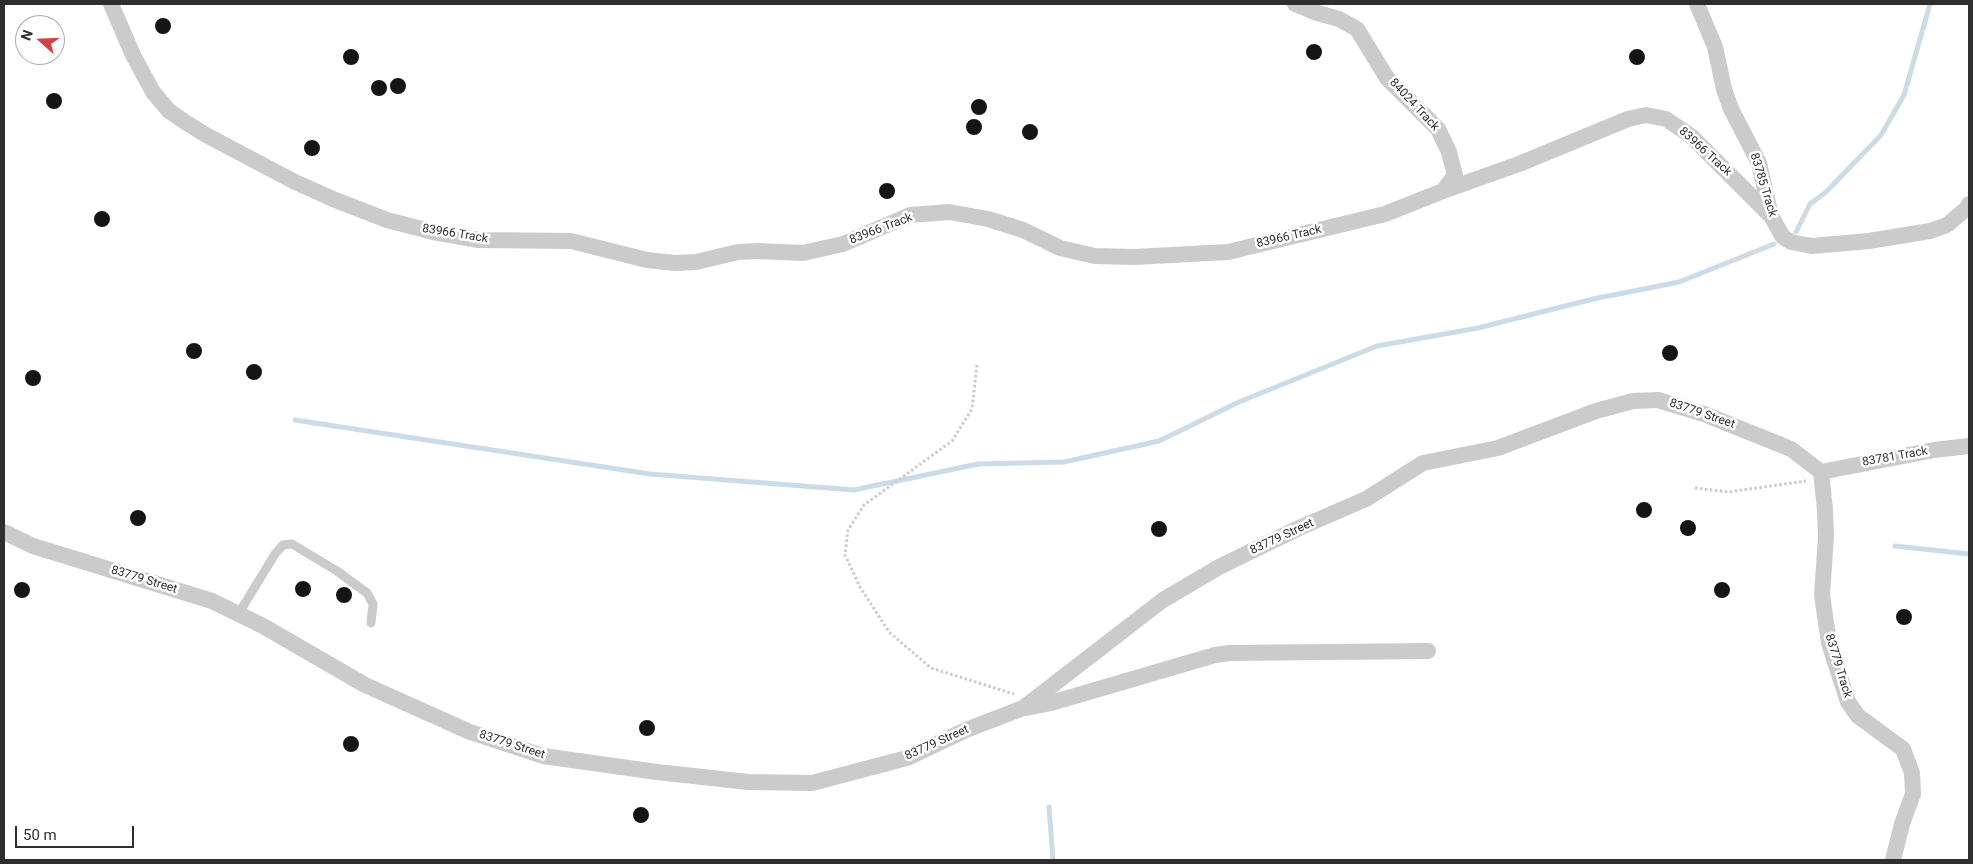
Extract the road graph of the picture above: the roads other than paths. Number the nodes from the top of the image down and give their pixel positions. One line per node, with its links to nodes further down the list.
1 (111, 4): 4 (street, 83966 Track)
2 (1295, 4): 4 (street, 84024 Track)
3 (1697, 4): 6 (street, 83785 Track)
4 (1443, 191): 6 (street, 83966 Track)
5 (1969, 204): 6 (street, 83785 Track)
6 (1770, 216)
7 (1969, 446): 8 (street, 83781 Track)
8 (1822, 475): 13 (street, 83779 Street); 14 (street, 83779 Track)
9 (4, 532): 10 (street, 83779 Street)
10 (239, 613): 11 (lane); 13 (street, 83779 Street)
11 (371, 623)
12 (1428, 651): 13 (street)
13 (1028, 704)
14 (1893, 860)

